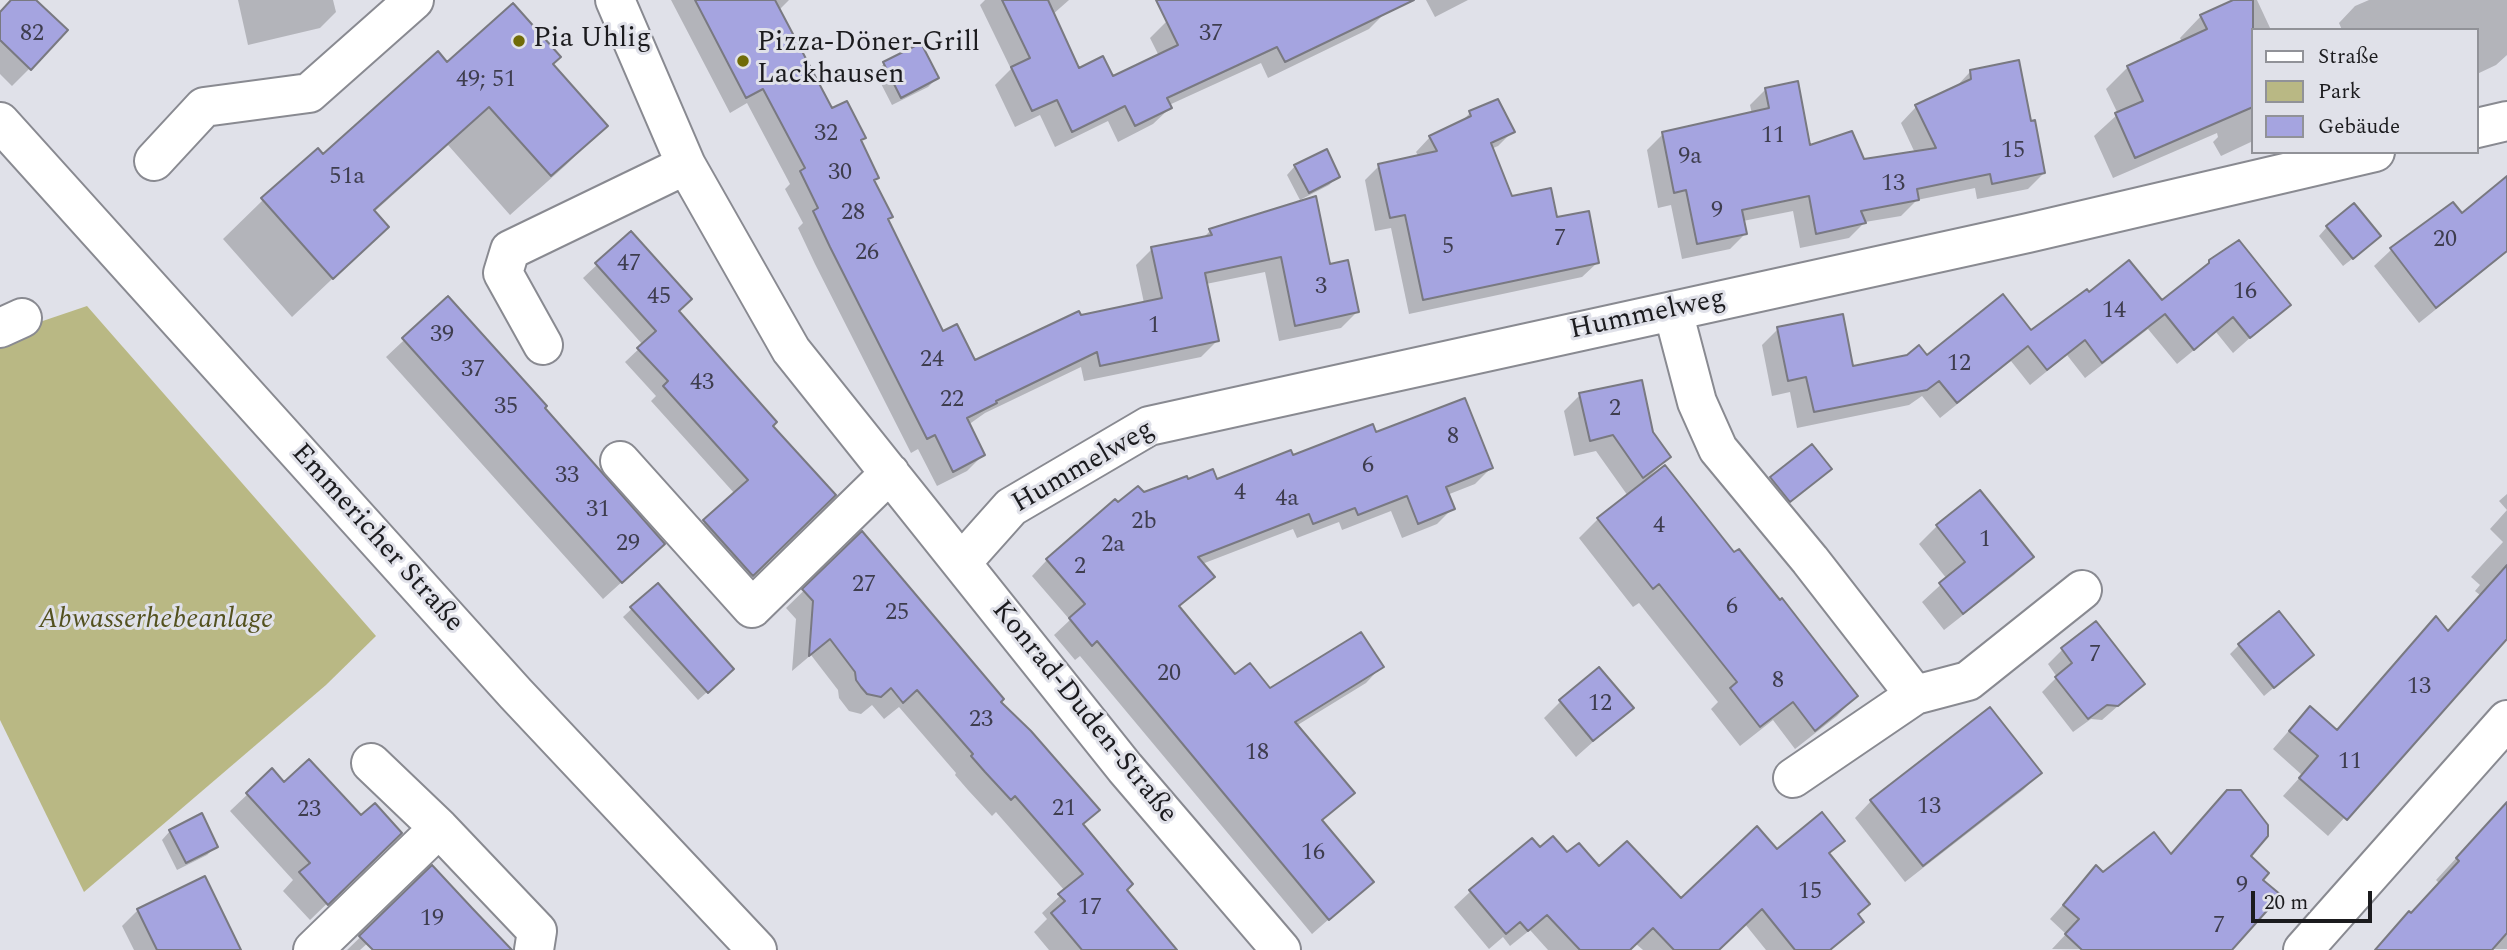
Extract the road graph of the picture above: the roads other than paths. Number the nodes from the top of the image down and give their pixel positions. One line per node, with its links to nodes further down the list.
1 (414, 0): 3 (street)
2 (615, 0): 9 (street, Konrad-Duden-Straße)
3 (376, 15): 8 (street)
4 (2507, 121): 6 (street)
5 (0, 122): 23 (street, Emmericher Straße)
6 (2479, 128)
7 (2366, 154): 10 (street, Hummelweg)
8 (154, 161)
9 (686, 165): 11 (street); 13 (street, Konrad-Duden-Straße)
10 (1673, 311): 14 (street, Hummelweg); 16 (street)
11 (543, 345)
12 (620, 461): 13 (street)
13 (891, 473): 14 (street, Konrad-Duden-Straße)
14 (962, 562): 24 (street, Konrad-Duden-Straße)
15 (2082, 590): 16 (street)
16 (1915, 695): 19 (street)
17 (2507, 720): 25 (street)
18 (371, 763): 20 (street)
19 (1793, 778)
20 (439, 828): 21 (street); 22 (street)
21 (313, 950)
22 (534, 950)
23 (757, 950)
24 (1281, 950)
25 (2303, 950)

